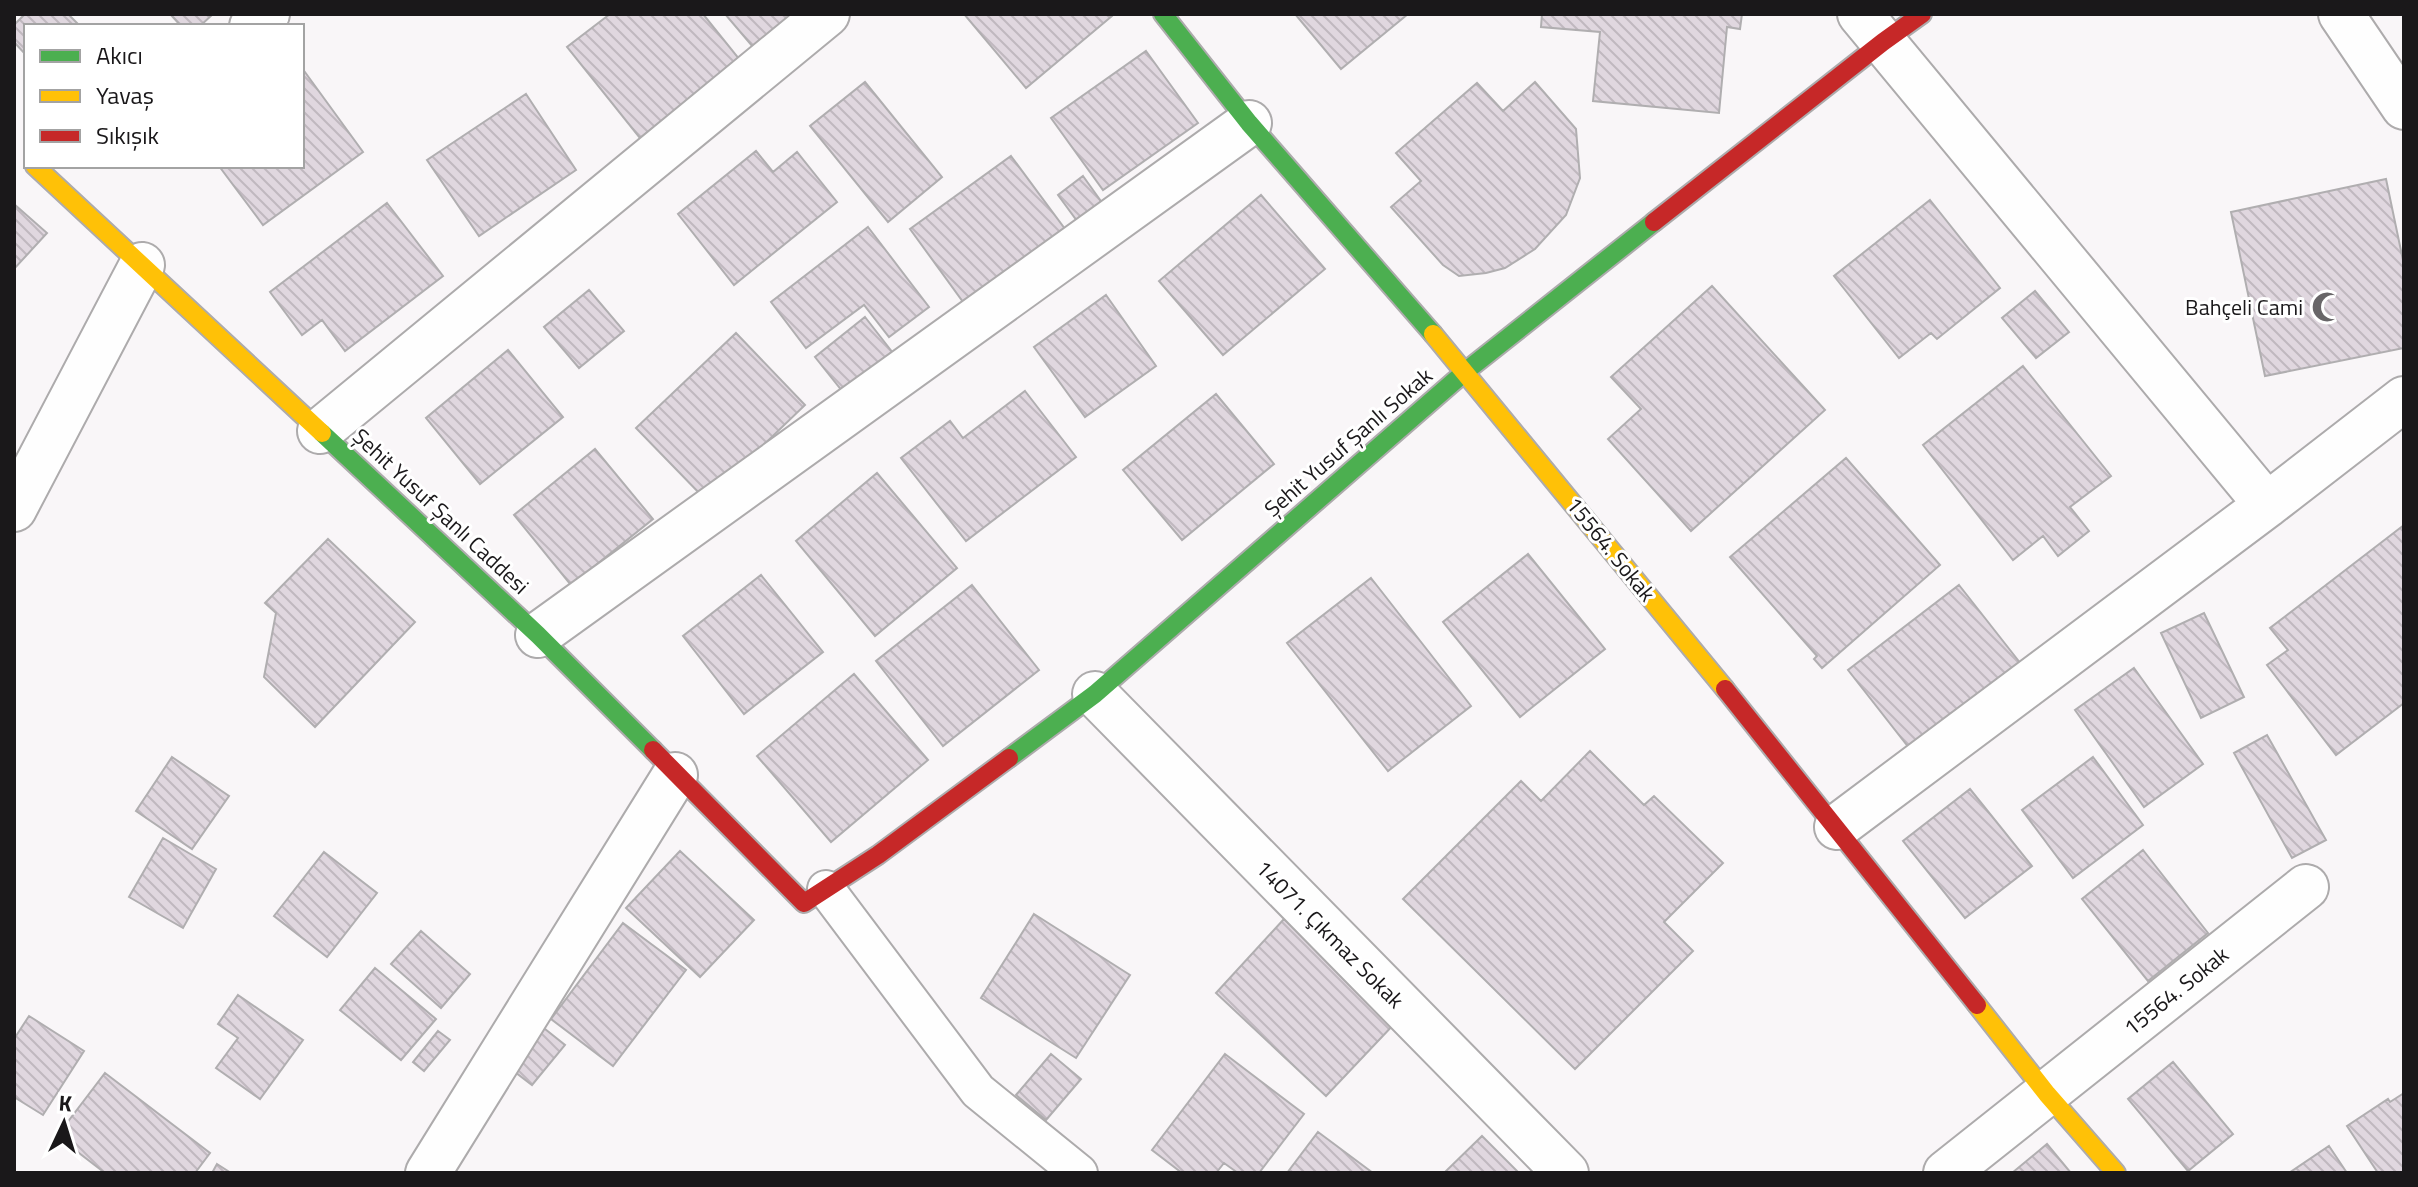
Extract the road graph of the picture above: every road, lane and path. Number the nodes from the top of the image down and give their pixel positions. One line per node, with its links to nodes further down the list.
1 (827, 14): 12 (street)
2 (1163, 14): 7 (street, 15564. Sokak)
3 (1922, 14): 5 (street, Şehit Yusuf Şanlı Sokak)
4 (2341, 14): 6 (street)
5 (1871, 28): 10 (street, Şehit Yusuf Şanlı Sokak); 13 (street)
6 (2404, 107)
7 (1249, 123): 10 (street, 15564. Sokak); 15 (street)
8 (55, 172): 9 (street, Şehit Yusuf Şanlı Caddesi)
9 (142, 265): 12 (street, Şehit Yusuf Şanlı Caddesi); 14 (street)
10 (1466, 371): 16 (street, Şehit Yusuf Şanlı Sokak); 18 (street, 15564. Sokak)
11 (2404, 399): 13 (street)
12 (320, 431): 15 (street, Şehit Yusuf Şanlı Caddesi)
13 (2267, 505): 18 (street)
14 (14, 509)
15 (538, 635): 17 (street, Şehit Yusuf Şanlı Caddesi)
16 (1095, 694): 20 (street, Şehit Yusuf Şanlı Sokak); 24 (street, 14071. Çıkmaz Sokak)
17 (675, 775): 20 (street, Şehit Yusuf Şanlı Caddesi); 22 (street)
18 (1837, 827): 21 (street, 15564. Sokak)
19 (2306, 887): 21 (street, 15564. Sokak)
20 (815, 896): 23 (lane)
21 (2047, 1094): 25 (street); 26 (street, 15564. Sokak)
22 (428, 1173)
23 (1079, 1173)
24 (1566, 1173)
25 (1946, 1173)
26 (2116, 1173)

